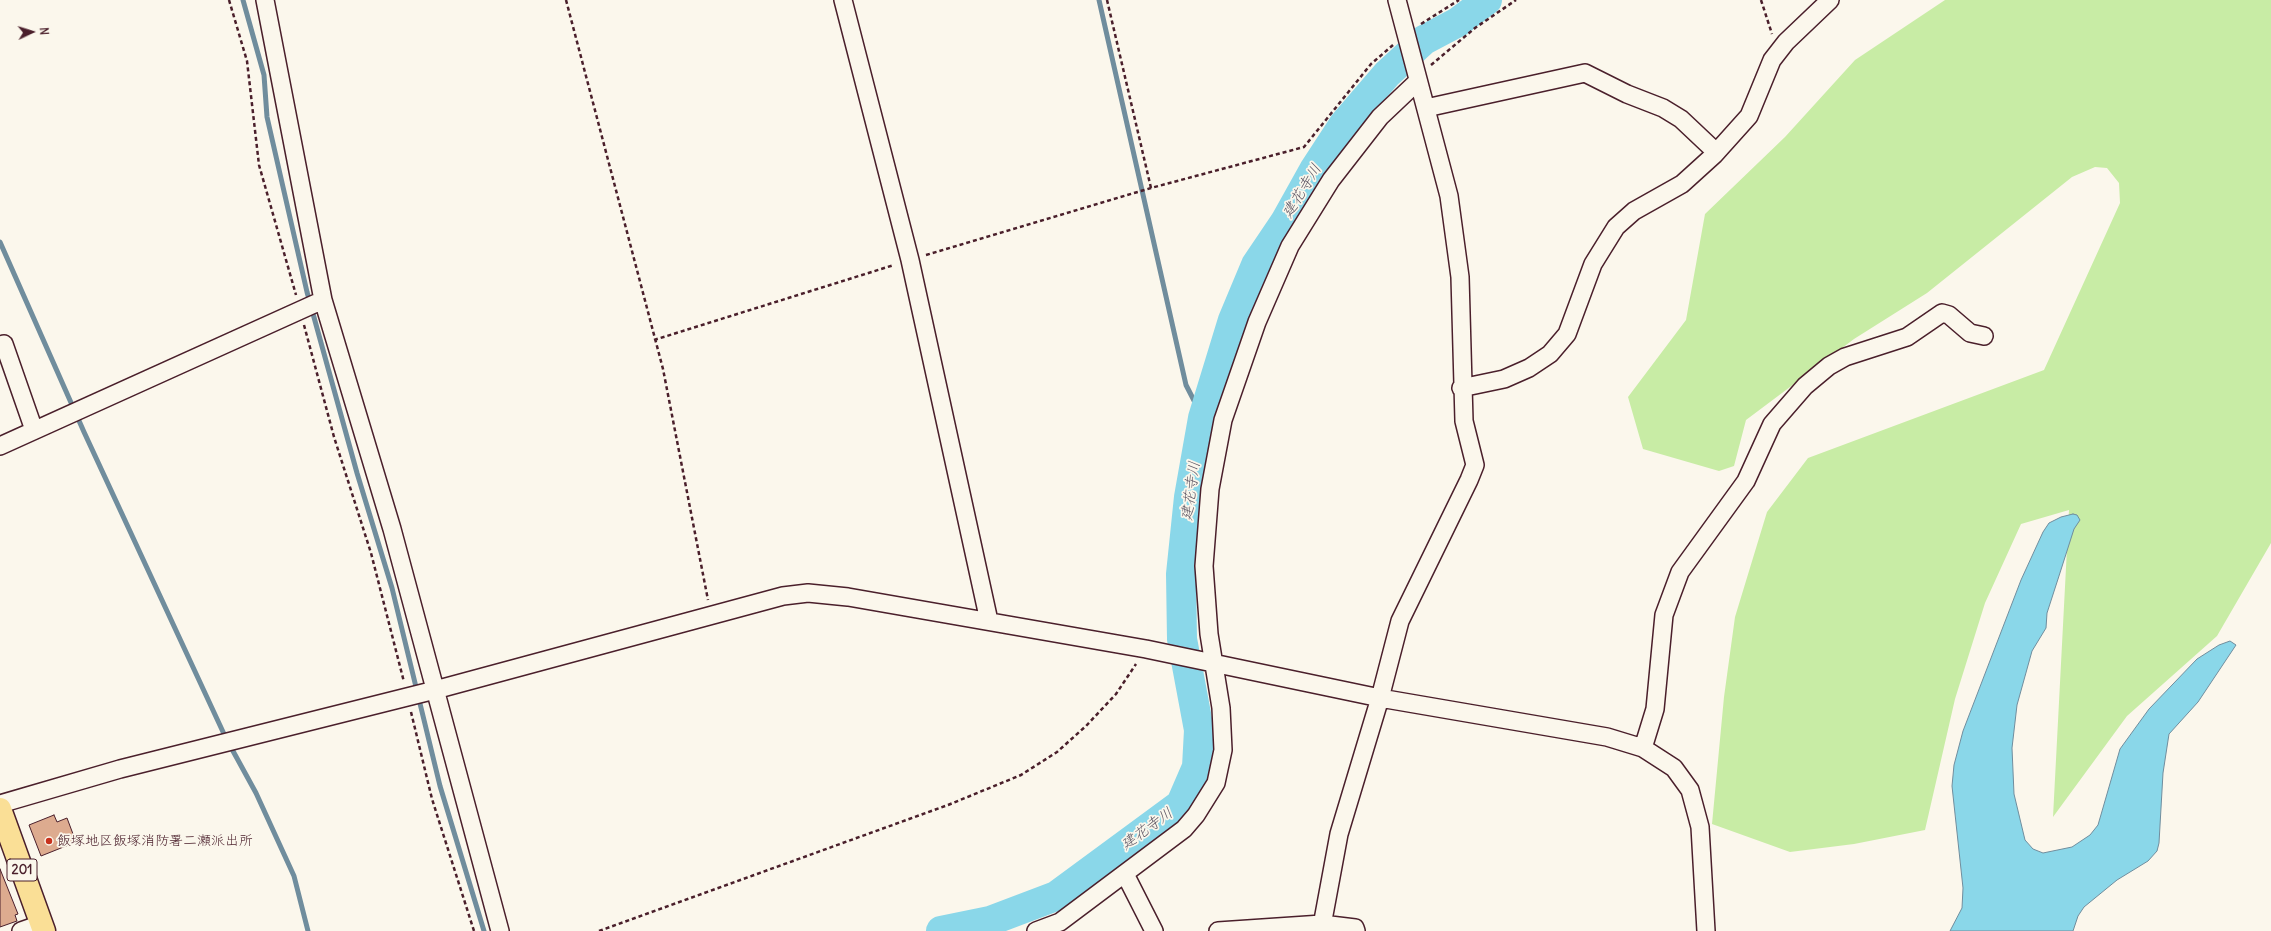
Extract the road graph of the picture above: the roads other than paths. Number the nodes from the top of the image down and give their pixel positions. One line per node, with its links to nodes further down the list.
1 (265, 0): 8 (street)
2 (843, 0): 14 (street)
3 (1396, 0): 5 (street)
4 (1830, 0): 7 (street)
5 (1418, 81): 6 (street); 15 (street)
6 (1426, 108): 7 (street); 11 (street)
7 (1716, 152): 11 (street)
8 (323, 300): 12 (street); 16 (street)
9 (1984, 336): 18 (street)
10 (0, 345): 12 (street)
11 (1461, 388): 17 (street)
12 (34, 430): 13 (street)
13 (0, 446)
14 (989, 621): 15 (street); 16 (street)
15 (1211, 663): 17 (street); 21 (street)
16 (435, 690): 19 (street); 24 (street)
17 (1380, 698): 18 (street); 23 (street)
18 (1643, 748): 29 (street)
19 (0, 804)
20 (0, 810): 22 (highway, 201)
21 (1125, 874): 25 (street); 26 (street)
22 (35, 928)
23 (1321, 928): 27 (street); 28 (street)
24 (500, 931)
25 (1036, 931)
26 (1154, 931)
27 (1218, 931)
28 (1356, 931)
29 (1706, 931)

